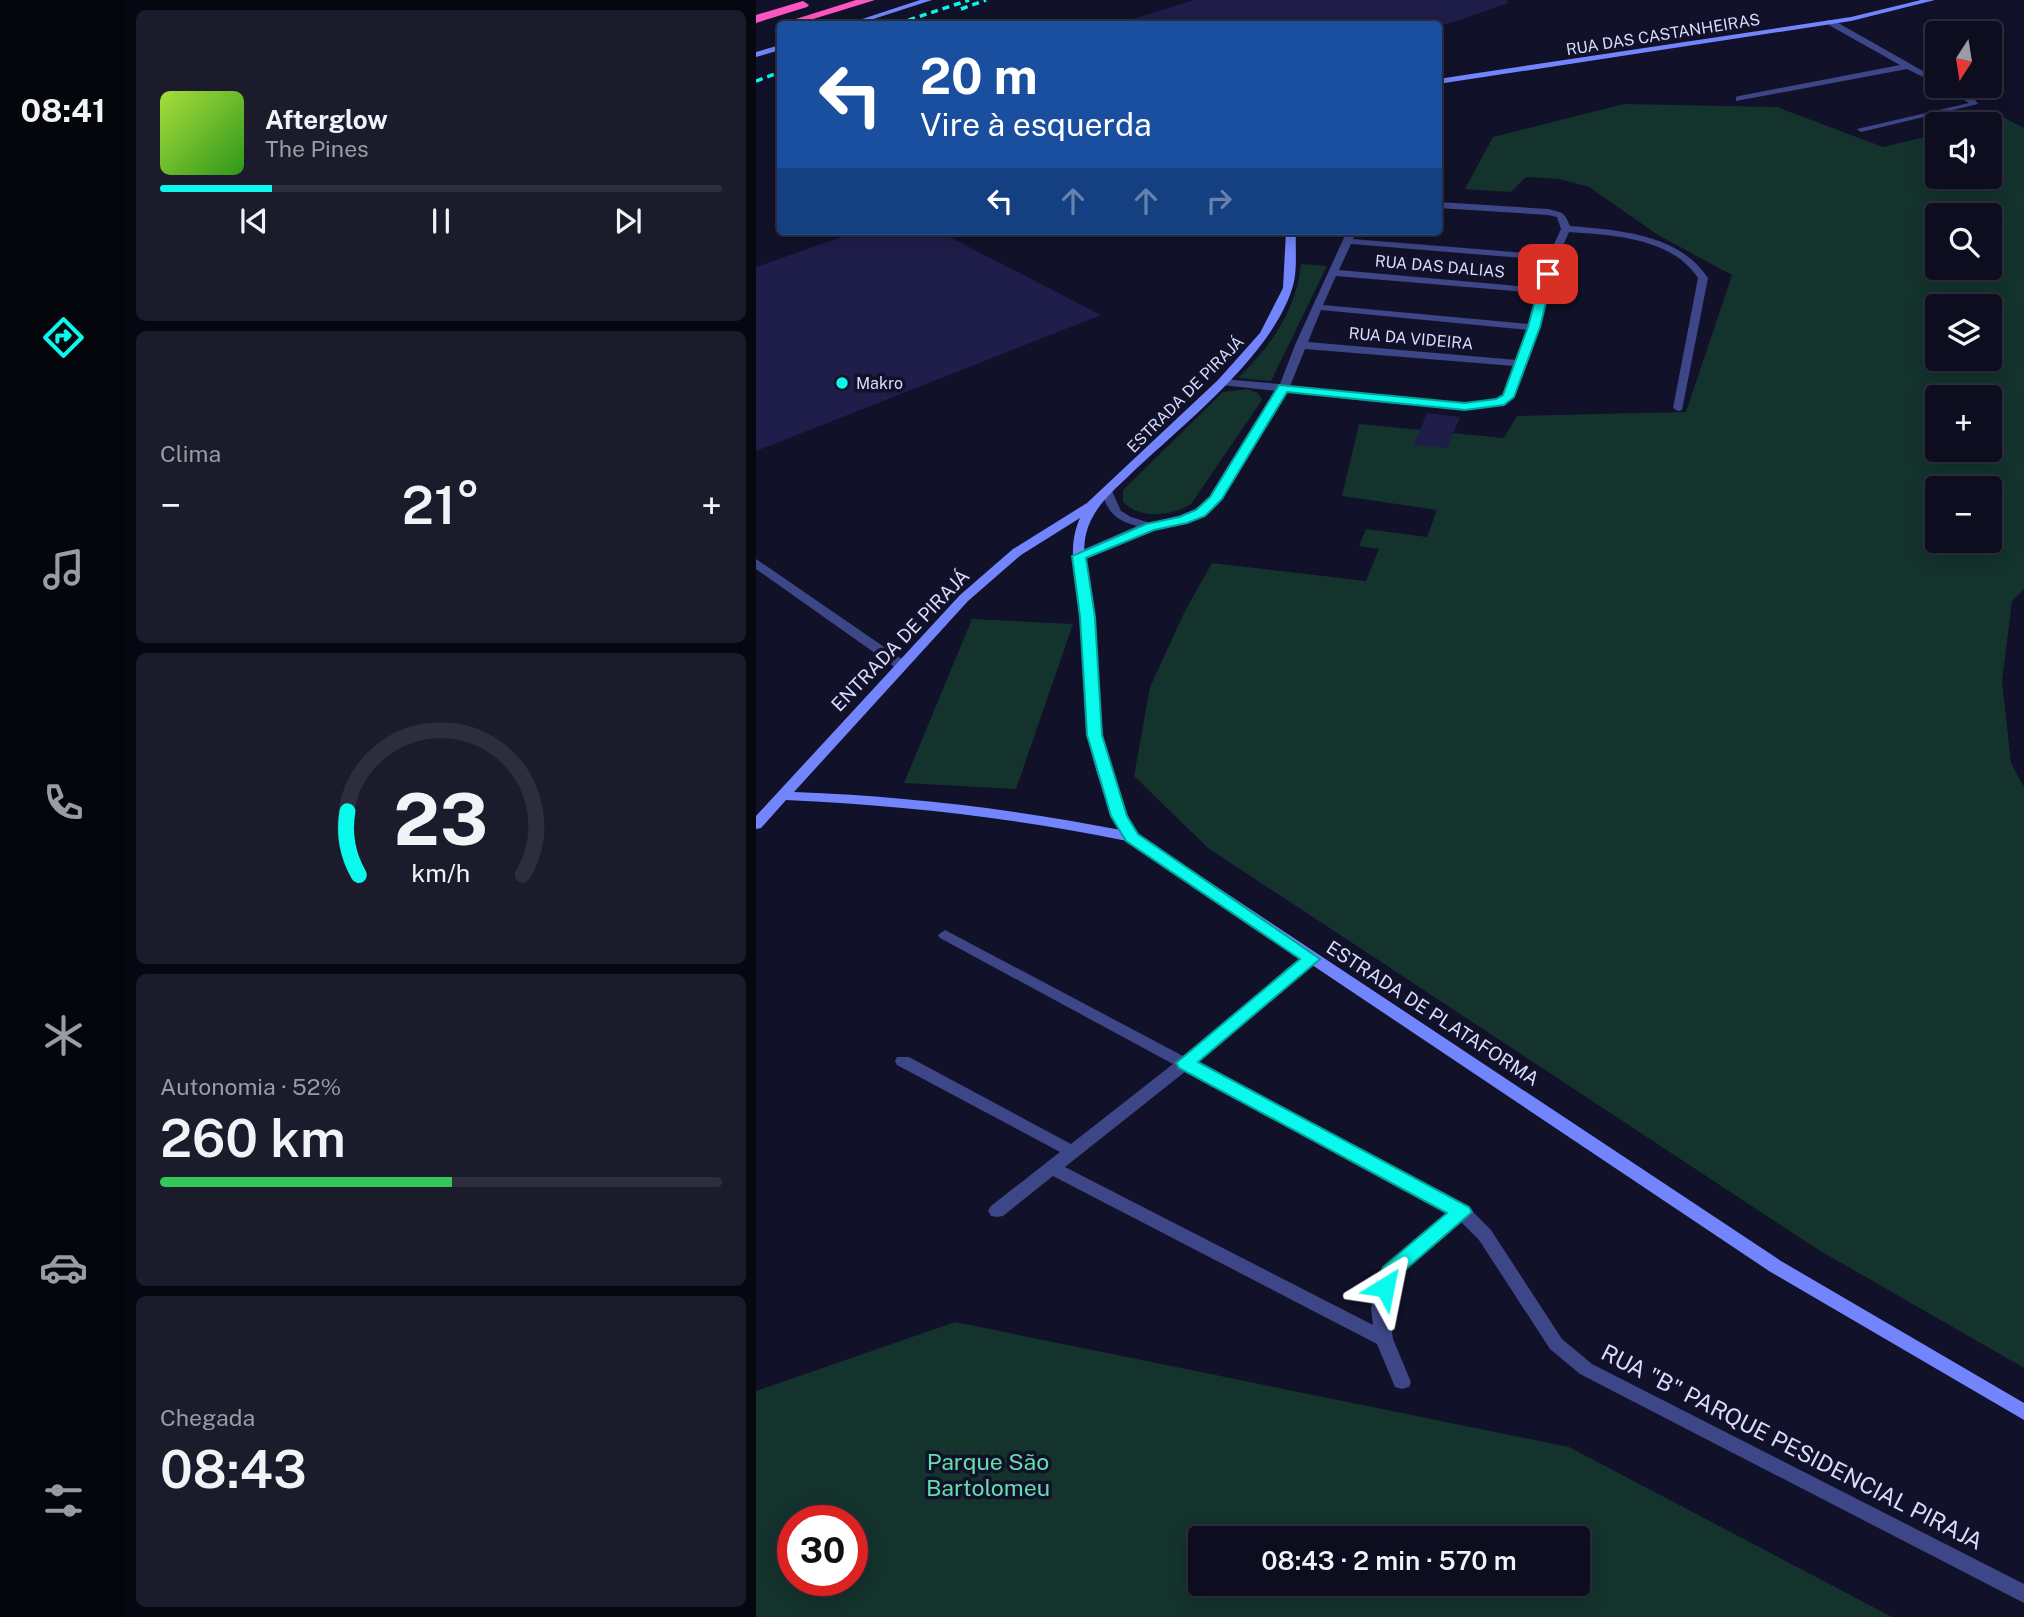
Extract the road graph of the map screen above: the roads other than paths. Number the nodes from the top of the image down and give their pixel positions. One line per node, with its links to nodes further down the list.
1 (822, 0): 5 (highway)
2 (869, 0): 6 (highway)
3 (928, 0): 7 (main road)
4 (1931, 0): 8 (main road, RUA DAS CASTANHEIRAS)
5 (756, 18)
6 (796, 21)
7 (861, 21)
8 (1830, 22): 11 (street); 13 (main road, RUA DAS CASTANHEIRAS)
9 (777, 48): 10 (main road)
10 (756, 55)
11 (1907, 66): 12 (street); 15 (street)
12 (1925, 76)
13 (1442, 81)
14 (1968, 98): 16 (street)
15 (1740, 99)
16 (1861, 129)
17 (1442, 205): 18 (street)
18 (1566, 229): 21 (street); 30 (street)
19 (1291, 235): 28 (main road, ESTRADA DE PIRAJÁ)
20 (1350, 236): 21 (street); 22 (street)
21 (1552, 258): 23 (street)
22 (1334, 273): 23 (street, RUA DAS DALIAS); 24 (street)
23 (1544, 291): 25 (street)
24 (1317, 307): 25 (street); 26 (street)
25 (1534, 327): 27 (street)
26 (1300, 345): 27 (street, RUA DA VIDEIRA); 29 (street)
27 (1519, 363): 29 (street)
28 (1222, 382): 29 (street); 31 (main road, ESTRADA DE PIRAJÁ)
29 (1284, 387): 33 (street)
30 (1678, 408)
31 (1108, 492): 32 (main road, ESTRADA DE PLATAFORMA); 33 (street)
32 (1092, 505): 34 (main road, ESTRADA DE PLATAFORMA); 36 (main road, ENTRADA DE PIRAJÁ)
33 (1150, 526): 34 (street)
34 (1079, 556): 39 (main road, ESTRADA DE PLATAFORMA)
35 (756, 563): 36 (street)
36 (901, 665): 37 (main road, ENTRADA DE PIRAJÁ)
37 (784, 796): 38 (main road, ENTRADA DE PIRAJÁ); 39 (main road)
38 (756, 825)
39 (1131, 837): 41 (main road, ESTRADA DE PLATAFORMA)
40 (945, 935): 43 (street, RUA "B" PARQUE PESIDENCIAL PIRAJA)
41 (1311, 959): 43 (street); 50 (main road, ESTRADA DE PLATAFORMA)
42 (903, 1061): 44 (street)
43 (1185, 1063): 44 (street); 47 (street, RUA "B" PARQUE PESIDENCIAL PIRAJA)
44 (1071, 1151): 45 (street)
45 (1051, 1167): 46 (street); 48 (street)
46 (997, 1211)
47 (1462, 1212): 48 (street); 51 (street, RUA "B" PARQUE PESIDENCIAL PIRAJA)
48 (1384, 1339): 49 (street)
49 (1402, 1382)
50 (2024, 1412)
51 (2024, 1594)

